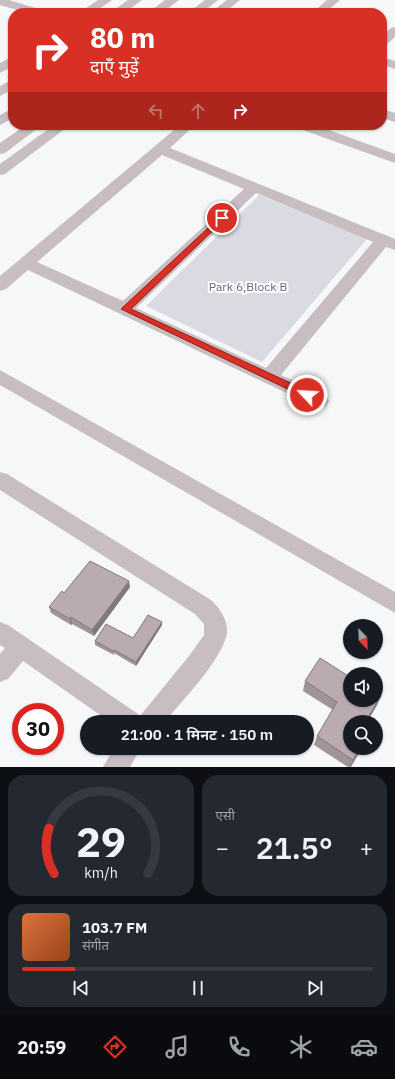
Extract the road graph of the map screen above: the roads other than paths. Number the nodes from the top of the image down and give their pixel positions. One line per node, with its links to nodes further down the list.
1 (106, 0): 9 (street)
2 (136, 0): 10 (street)
3 (173, 0): 11 (street)
4 (212, 0): 12 (street)
5 (234, 0): 13 (street)
6 (334, 0): 14 (street)
7 (0, 1): 8 (street)
8 (24, 8)
9 (94, 8)
10 (124, 8)
11 (161, 8)
12 (201, 8)
13 (223, 8)
14 (324, 8)
15 (395, 31): 16 (street)
16 (387, 38)
17 (8, 116): 18 (street)
18 (0, 122)
19 (28, 130): 24 (street)
20 (56, 130): 26 (street)
21 (182, 130): 23 (street)
22 (315, 130): 25 (street)
23 (160, 149): 27 (street); 29 (street)
24 (0, 150)
25 (395, 160)
26 (0, 171)
27 (254, 187): 28 (street); 31 (street)
28 (389, 243): 33 (street)
29 (26, 263): 30 (street); 31 (street)
30 (0, 284)
31 (125, 309): 33 (street)
32 (0, 377): 36 (street)
33 (269, 377): 34 (street)
34 (320, 401)
35 (0, 480): 41 (street)
36 (395, 603)
37 (0, 632): 38 (street)
38 (21, 647): 39 (street); 40 (street)
39 (0, 672)
40 (120, 715)
41 (155, 715)
42 (124, 755): 43 (street)
43 (115, 767)

